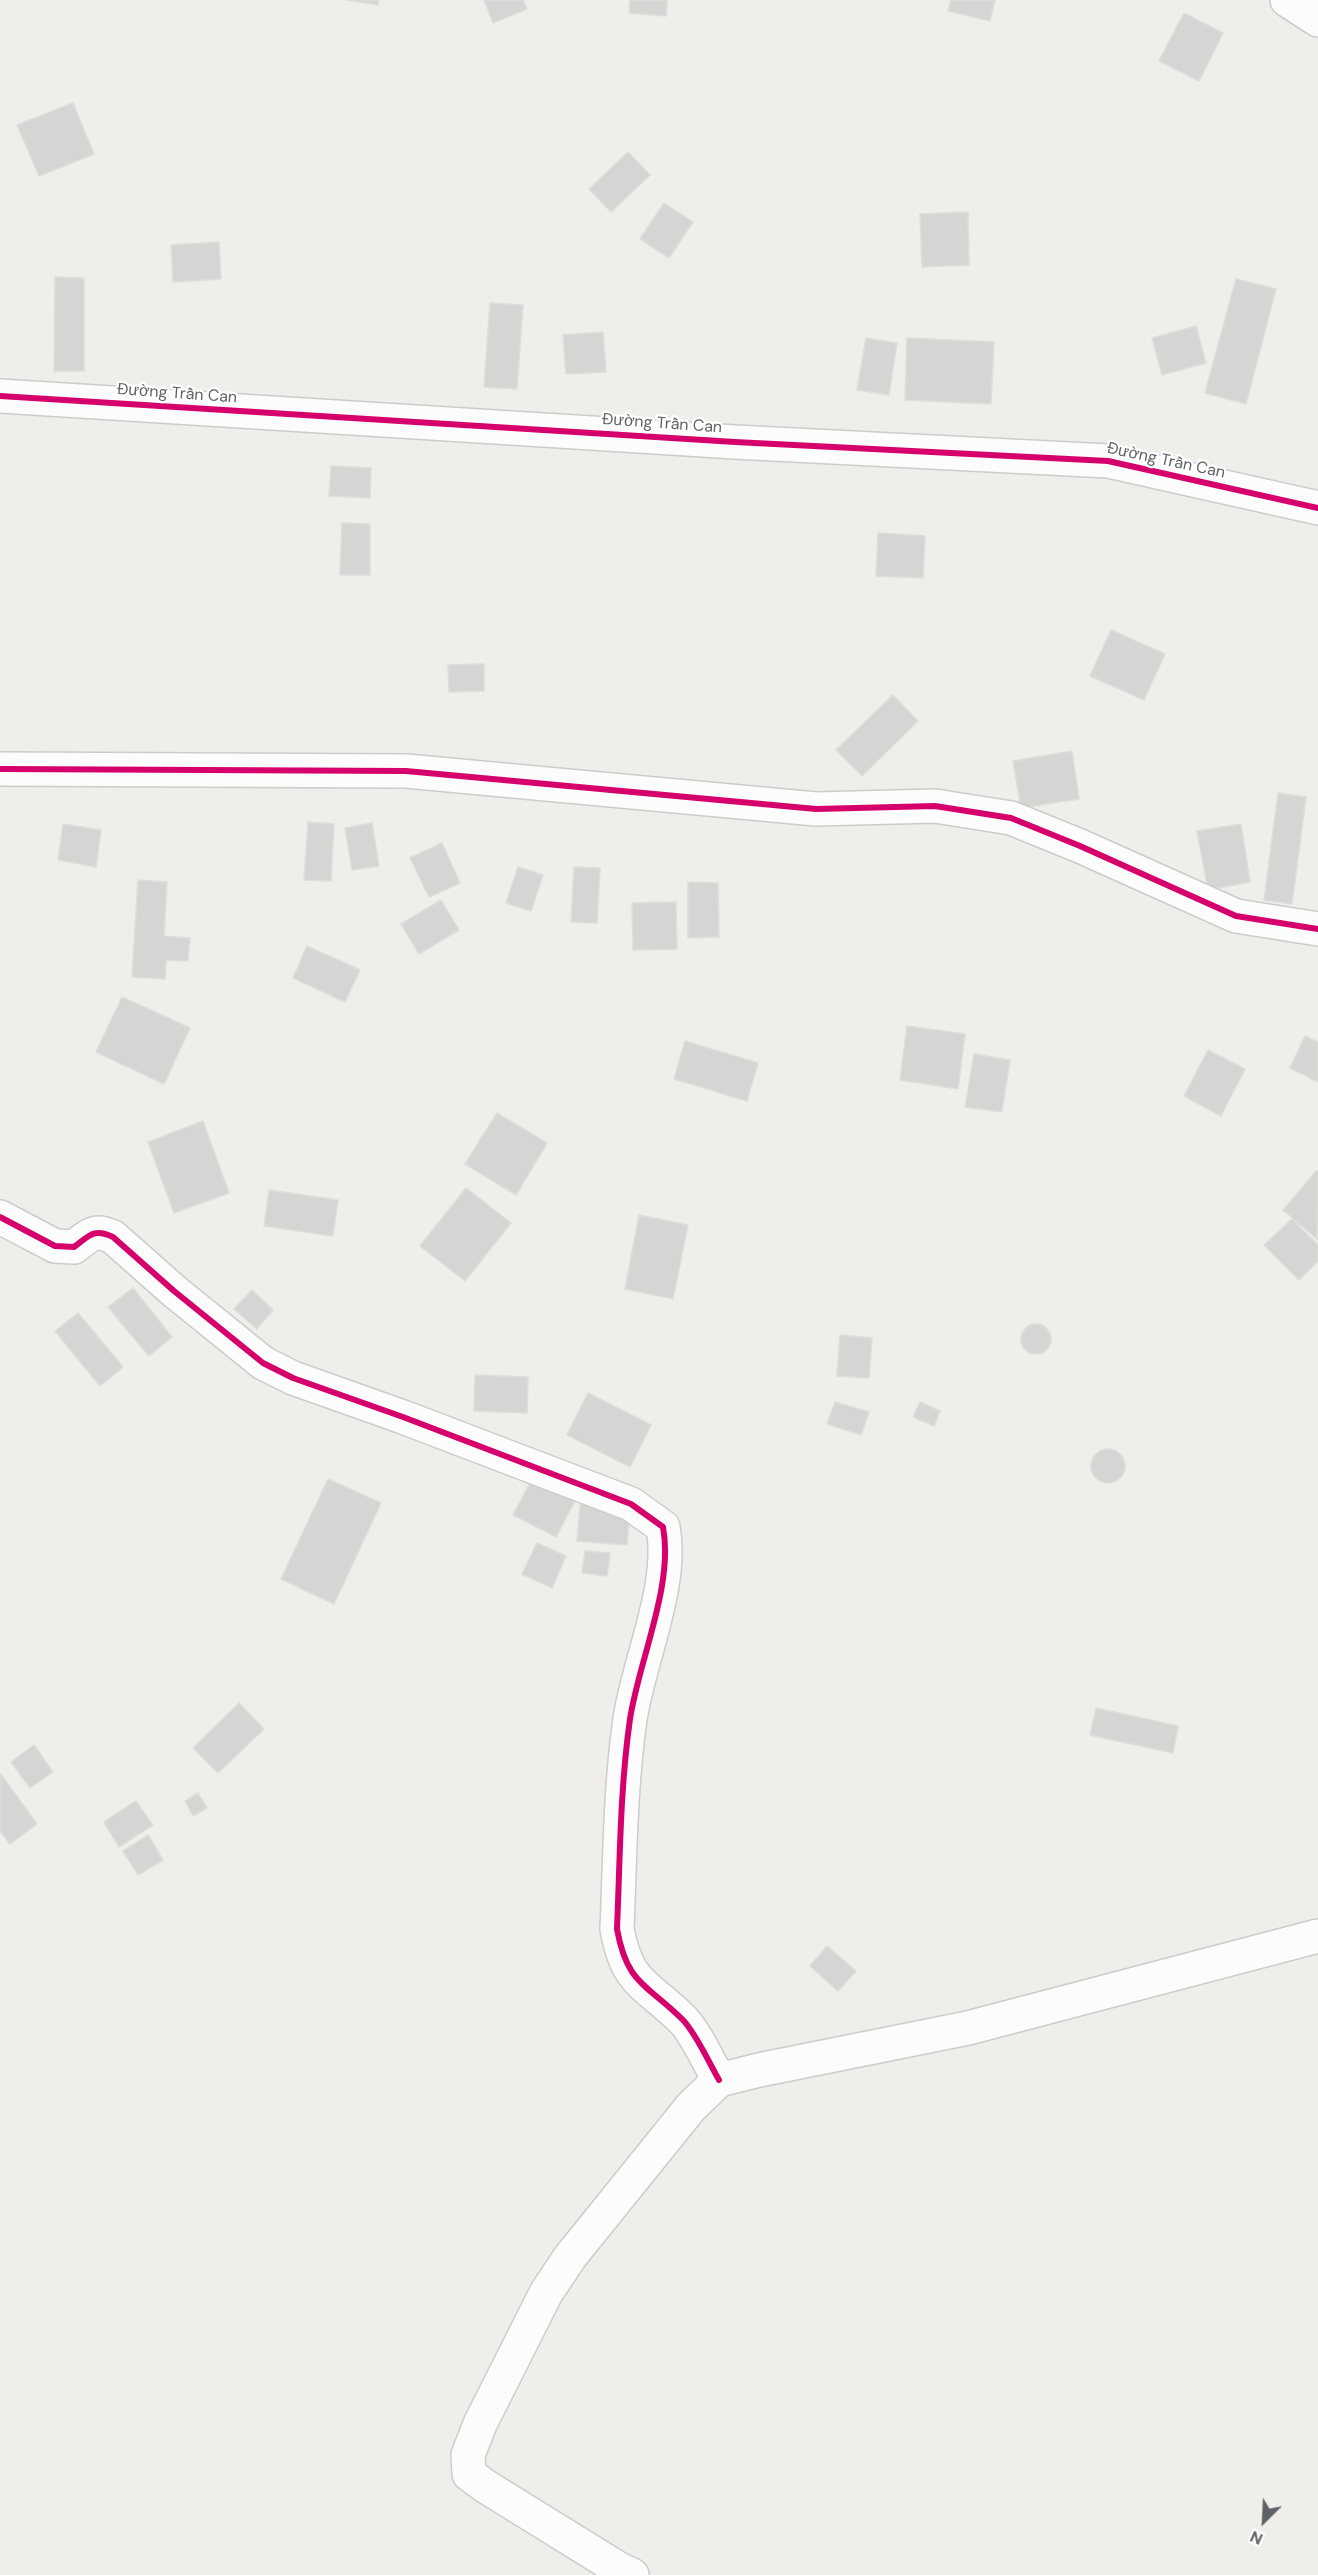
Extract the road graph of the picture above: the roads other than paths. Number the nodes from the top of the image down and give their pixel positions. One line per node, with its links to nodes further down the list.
1 (1287, 0): 2 (street)
2 (1318, 20)
3 (0, 396): 4 (street, Đường Trần Can)
4 (1318, 508)
5 (0, 769): 6 (street)
6 (1318, 928)
7 (0, 1217): 9 (street)
8 (1318, 1936): 9 (street)
9 (719, 2080): 10 (street)
10 (632, 2575)

